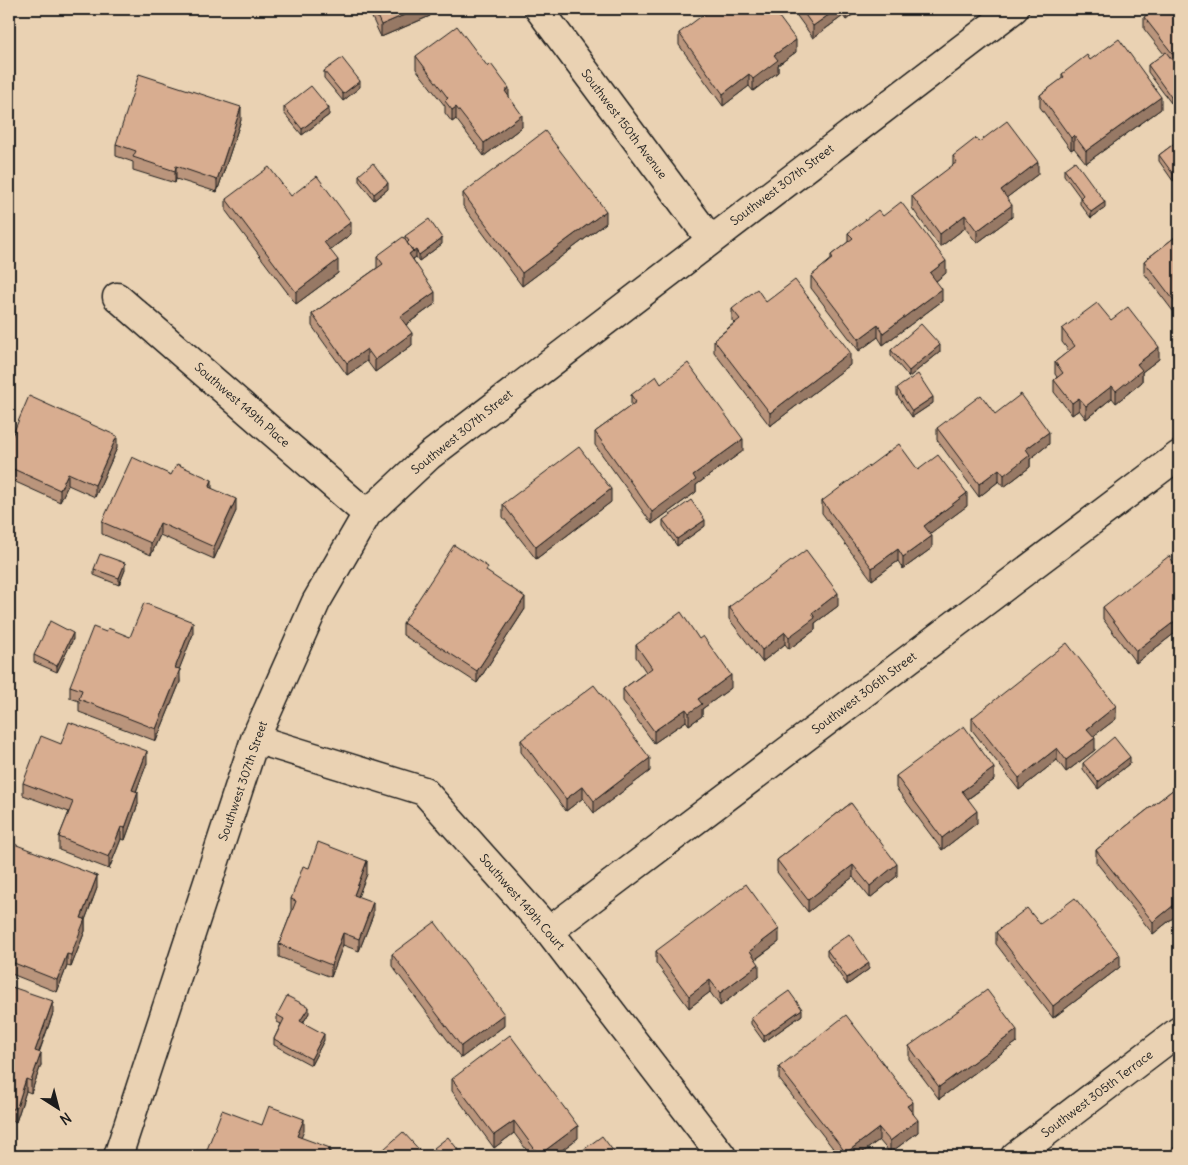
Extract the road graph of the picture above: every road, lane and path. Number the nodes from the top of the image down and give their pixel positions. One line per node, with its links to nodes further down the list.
1 (539, 9): 3 (street, Southwest 150th Avenue)
2 (1014, 9): 3 (street, Southwest 307th Street)
3 (710, 239): 6 (street, Southwest 307th Street)
4 (117, 297): 6 (street, Southwest 149th Place)
5 (1179, 455): 8 (street, Southwest 306th Street)
6 (368, 514): 7 (street, Southwest 307th Street)
7 (255, 739): 8 (street, Southwest 149th Court); 10 (street, Southwest 307th Street)
8 (549, 931): 11 (street, Southwest 149th Court)
9 (1179, 1031): 12 (street, Southwest 305th Terrace)
10 (118, 1156)
11 (722, 1156)
12 (1015, 1156)

